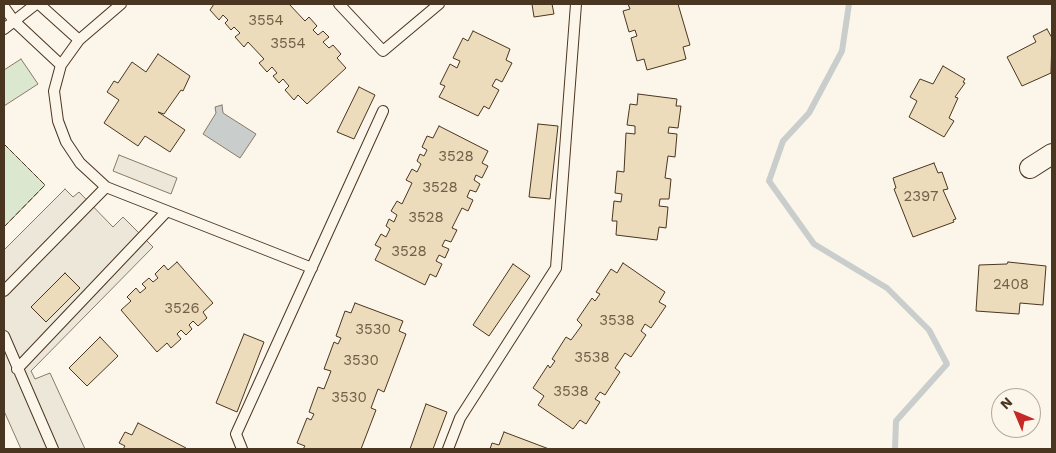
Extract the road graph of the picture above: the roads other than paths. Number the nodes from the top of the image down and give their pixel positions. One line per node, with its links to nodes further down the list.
1 (37, 4): 7 (lane); 9 (lane)
2 (121, 4): 9 (lane)
3 (339, 4): 4 (lane)
4 (439, 4)
5 (576, 4): 22 (lane)
6 (4, 8): 7 (lane)
7 (14, 21): 8 (lane); 10 (lane)
8 (4, 29)
9 (79, 40): 10 (lane)
10 (61, 65): 14 (lane)
11 (383, 111): 16 (lane)
12 (1052, 154): 13 (street)
13 (1030, 168)
14 (106, 187): 15 (lane); 17 (lane)
15 (167, 211): 16 (lane); 19 (lane)
16 (312, 268): 21 (lane)
17 (4, 291)
18 (4, 336): 19 (lane)
19 (18, 369): 20 (lane)
20 (53, 449)
21 (242, 449)
22 (448, 449)

